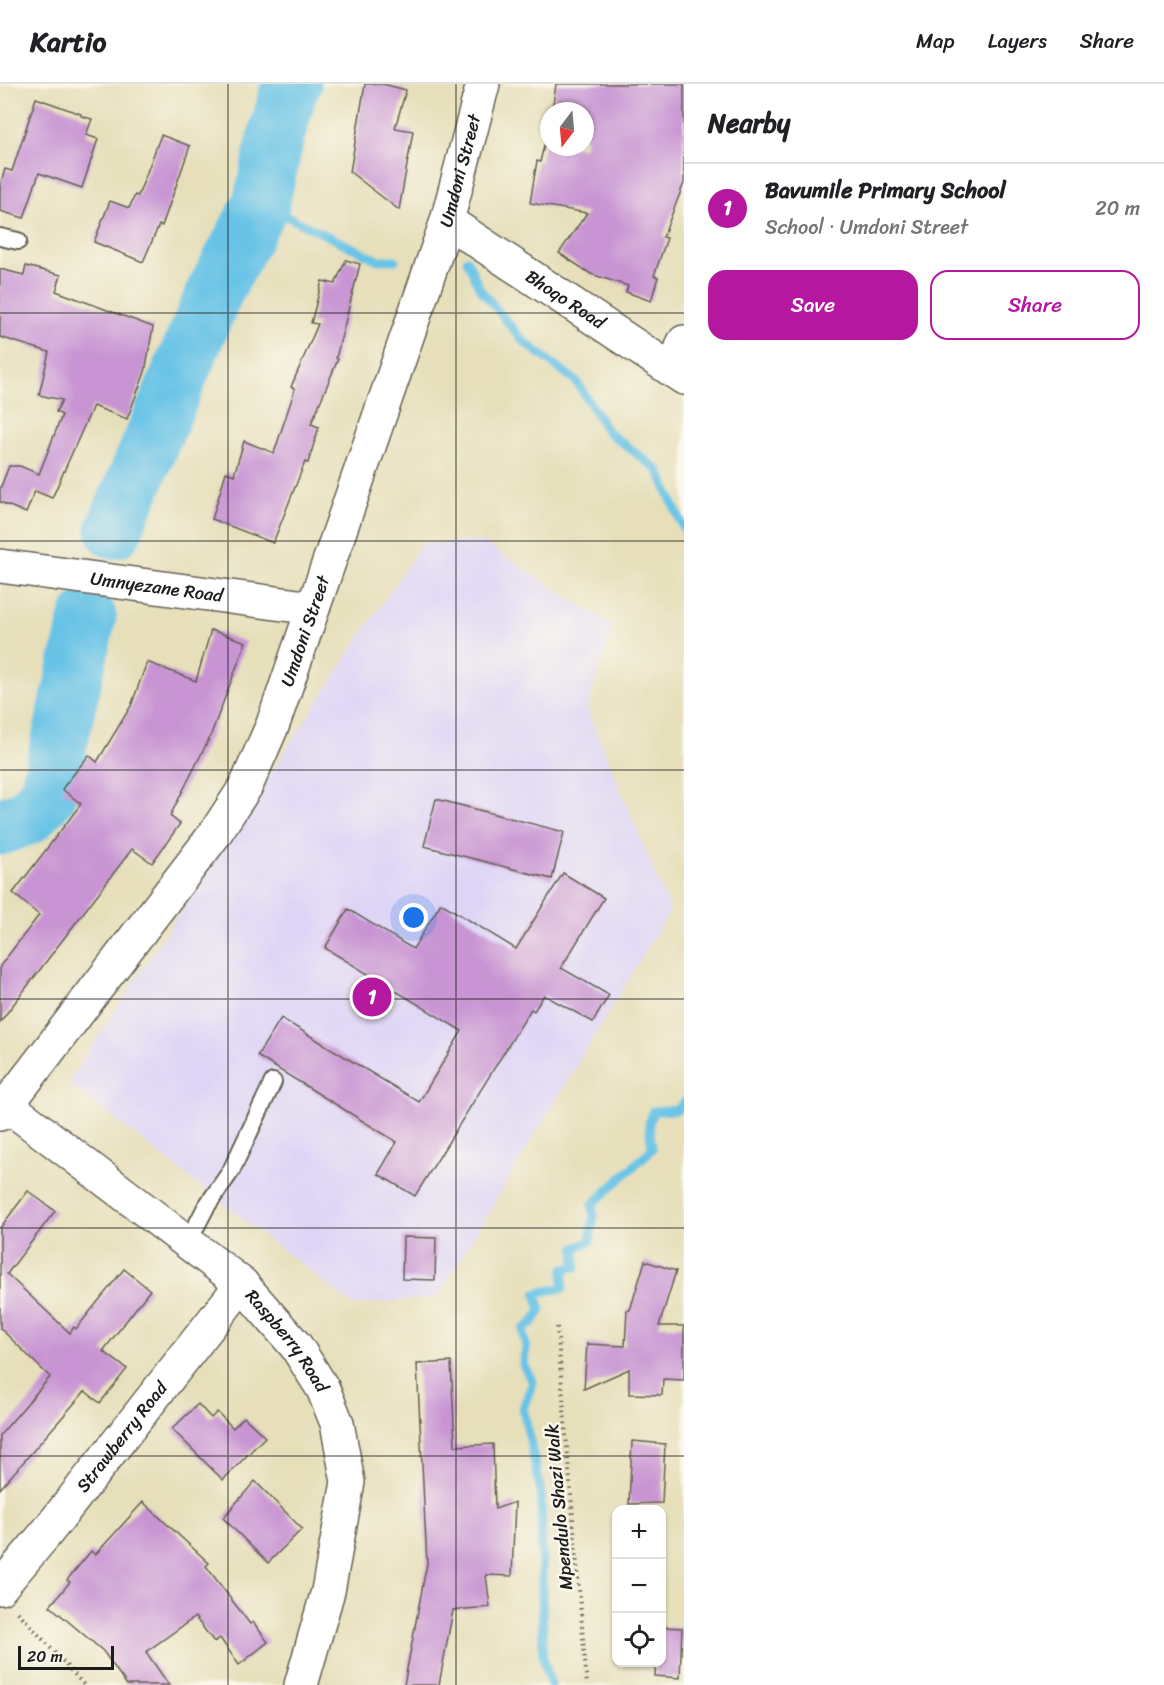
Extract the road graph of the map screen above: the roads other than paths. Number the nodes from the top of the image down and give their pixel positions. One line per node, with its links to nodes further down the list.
1 (483, 84): 2 (street, Umdoni Street)
2 (447, 221): 5 (street, Bhoqo Road); 7 (street, Umdoni Street)
3 (0, 237): 4 (lane)
4 (18, 241)
5 (680, 364)
6 (0, 566): 7 (street, Umnyezane Road)
7 (313, 608): 9 (street, Umdoni Street)
8 (273, 1082): 10 (lane)
9 (3, 1109): 10 (street, Raspberry Road)
10 (188, 1242): 11 (street, Raspberry Road)
11 (242, 1284): 12 (street, Strawberry Road); 13 (street, Raspberry Road)
12 (8, 1599)
13 (304, 1683)

